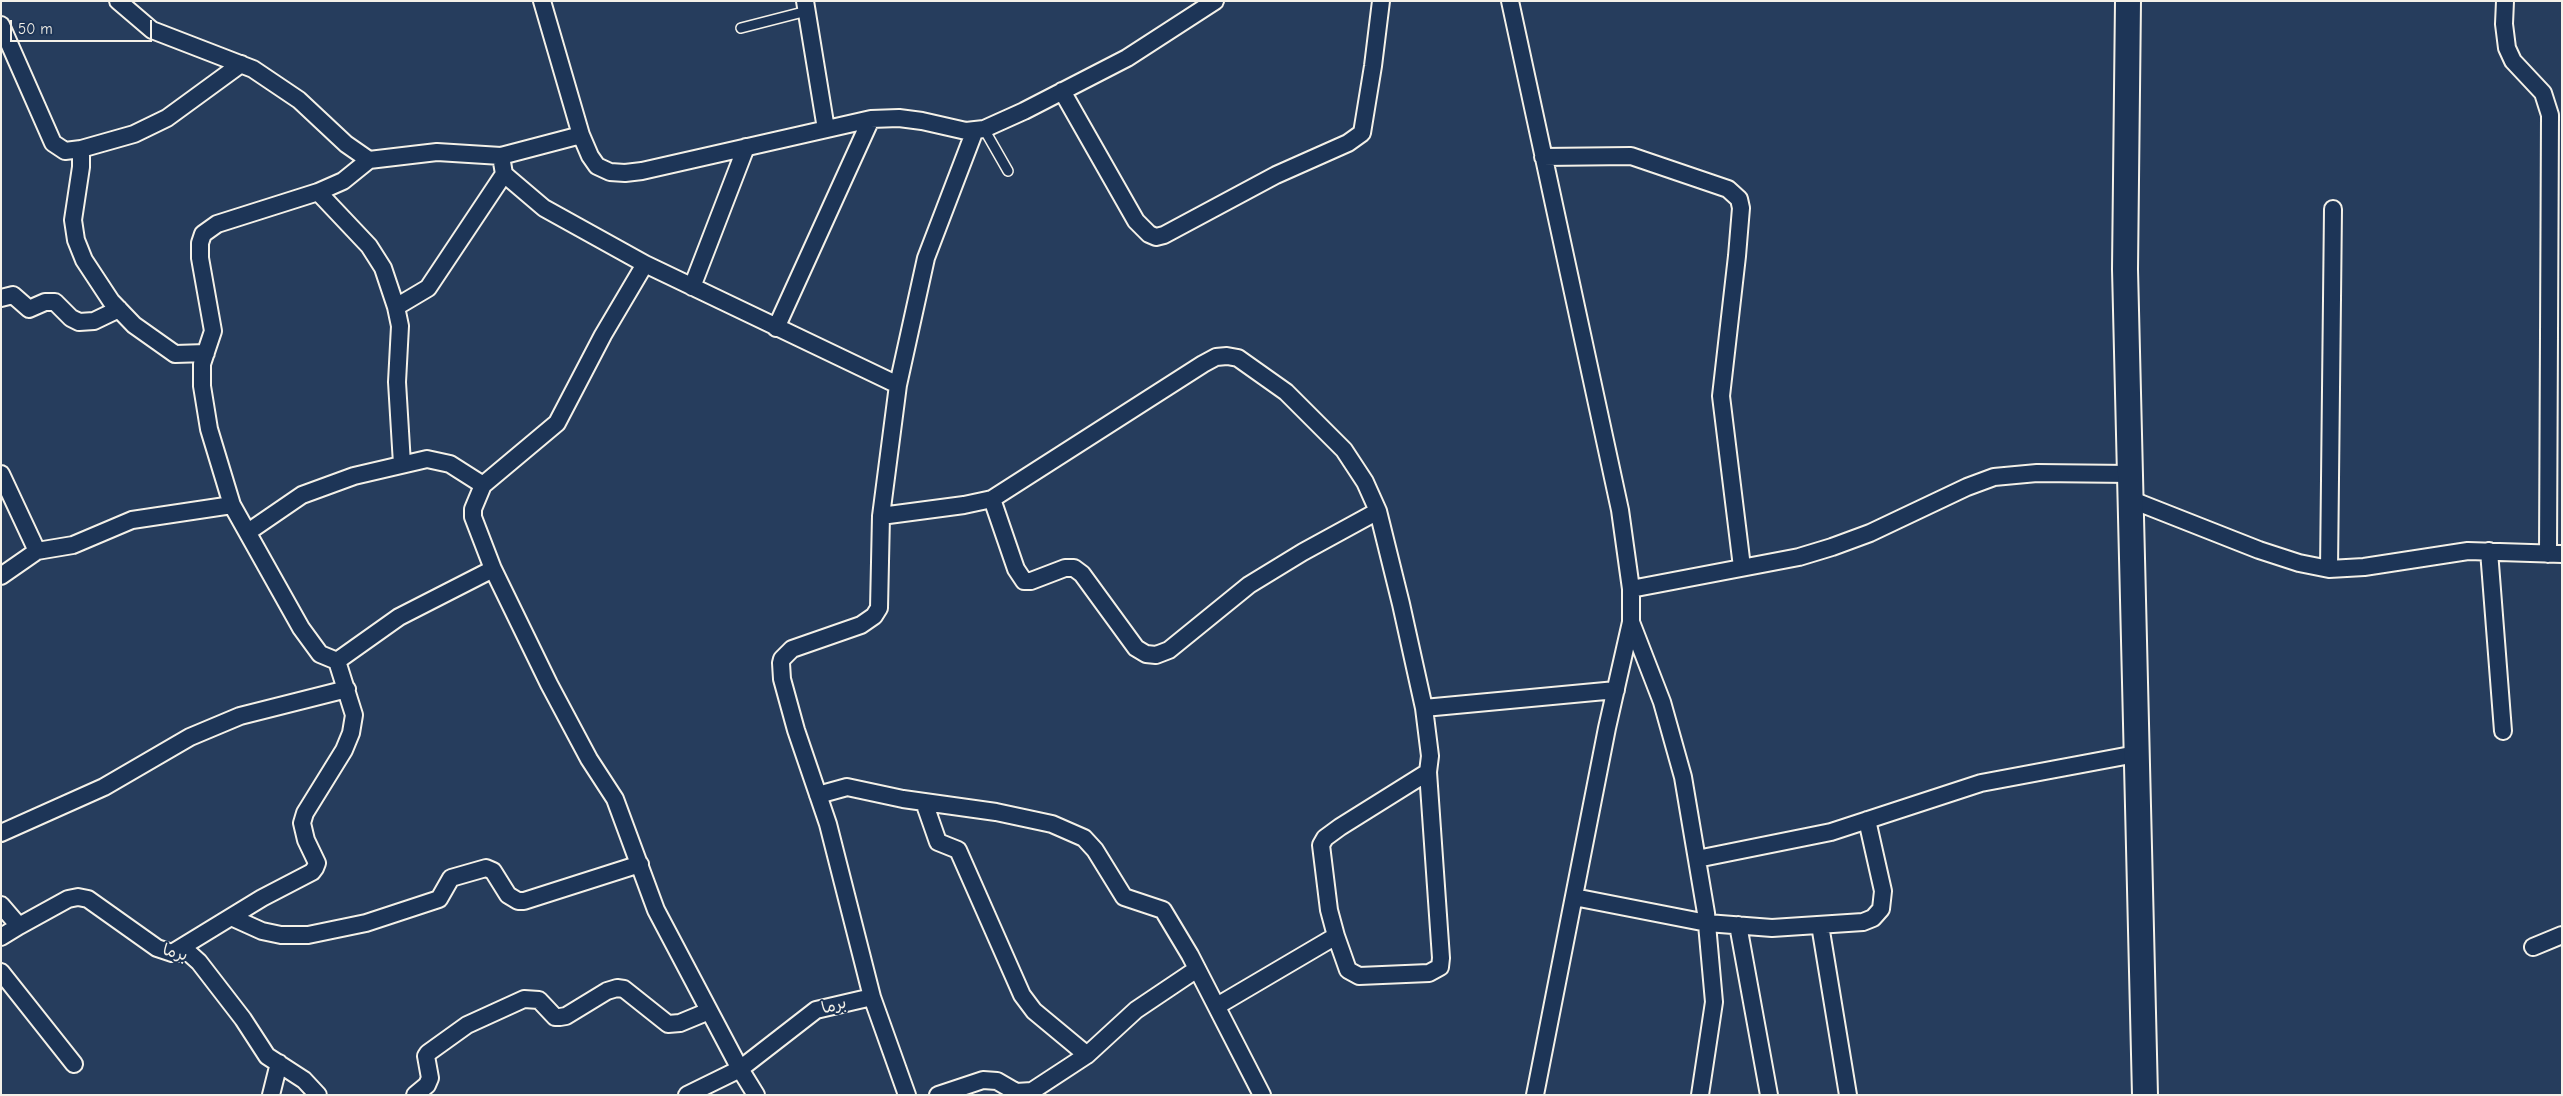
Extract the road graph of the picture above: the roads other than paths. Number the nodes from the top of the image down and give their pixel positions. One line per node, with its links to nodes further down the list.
1 (118, 1): 11 (street)
2 (542, 1): 16 (street)
3 (1215, 1): 12 (street)
4 (1381, 1): 12 (street)
5 (1510, 1): 20 (street)
6 (2128, 1): 36 (main road)
7 (2505, 1): 46 (street)
8 (806, 6): 10 (lane); 14 (street)
9 (1, 25): 18 (street)
10 (741, 28)
11 (241, 64): 18 (street); 21 (street)
12 (1062, 91): 15 (street)
13 (871, 119): 14 (street); 15 (street); 31 (street)
14 (826, 129): 17 (street)
15 (980, 130): 22 (lane); 33 (street)
16 (581, 135): 17 (street); 19 (street)
17 (746, 147): 27 (street)
18 (81, 149): 30 (street)
19 (501, 156): 21 (street); 23 (street)
20 (1543, 158): 47 (street); 51 (street)
21 (369, 160): 24 (street)
22 (1008, 171)
23 (504, 174): 26 (street); 29 (street)
24 (318, 192): 29 (street); 32 (street)
25 (2333, 209): 49 (street)
26 (645, 264): 27 (street); 37 (street)
27 (692, 287): 31 (street)
28 (1, 298): 30 (street)
29 (396, 307): 34 (street)
30 (119, 309): 32 (street)
31 (776, 328): 33 (street)
32 (206, 354): 40 (street)
33 (898, 385): 42 (street)
34 (402, 464): 37 (street); 43 (street)
35 (1, 474): 44 (street)
36 (2131, 474): 39 (main road); 47 (street)
37 (483, 485): 48 (street)
38 (992, 499): 41 (street); 41 (street); 42 (street)
39 (2132, 500): 49 (street); 58 (main road)
40 (232, 505): 43 (street); 44 (street)
41 (1378, 511): 56 (street)
42 (881, 516): 60 (street)
43 (248, 532): 53 (street)
44 (37, 551): 50 (street)
45 (2489, 551): 46 (street); 49 (street); 57 (street)
46 (2555, 554)
47 (1742, 567): 51 (street)
48 (493, 569): 53 (street); 65 (street)
49 (2329, 569)
50 (1, 576)
51 (1631, 589): 52 (street)
52 (1631, 622): 55 (street); 64 (street)
53 (338, 661): 54 (street)
54 (347, 689): 63 (street); 68 (street)
55 (1616, 690): 56 (street); 66 (street)
56 (1424, 708): 59 (street)
57 (2503, 731)
58 (2136, 754): 62 (street); 99 (main road)
59 (1428, 772): 74 (street); 74 (street)
60 (818, 795): 61 (street); 80 (street)
61 (924, 802): 78 (street); 83 (street)
62 (1867, 820): 64 (street); 71 (street)
63 (1, 833)
64 (1697, 859): 69 (street)
65 (640, 864): 68 (street); 82 (street)
66 (1574, 896): 69 (street); 95 (street)
67 (1, 905): 72 (street)
68 (231, 917): 77 (street)
69 (1707, 923): 70 (street); 96 (street)
70 (1738, 925): 71 (street); 97 (street)
71 (1820, 925): 98 (street)
72 (19, 926): 75 (street); 77 (street, برما)
73 (2562, 935): 76 (street)
74 (1336, 936): 81 (street)
75 (1, 937)
76 (2533, 947)
77 (172, 953): 84 (street, برما)
78 (1197, 969): 81 (street); 83 (street)
79 (1, 972): 85 (street)
80 (872, 997): 86 (street, برما); 92 (street)
81 (1217, 1006): 94 (street)
82 (709, 1011): 86 (street); 89 (street)
83 (1087, 1055): 93 (street)
84 (279, 1063): 87 (street); 88 (street, برما)
85 (74, 1064)
86 (740, 1069): 90 (street, برما); 91 (street)
87 (271, 1095)
88 (318, 1095)
89 (416, 1095)
90 (687, 1095)
91 (756, 1095)
92 (907, 1095)
93 (938, 1095)
94 (1262, 1095)
95 (1535, 1095)
96 (1700, 1095)
97 (1769, 1095)
98 (1848, 1095)
99 (2145, 1095)

